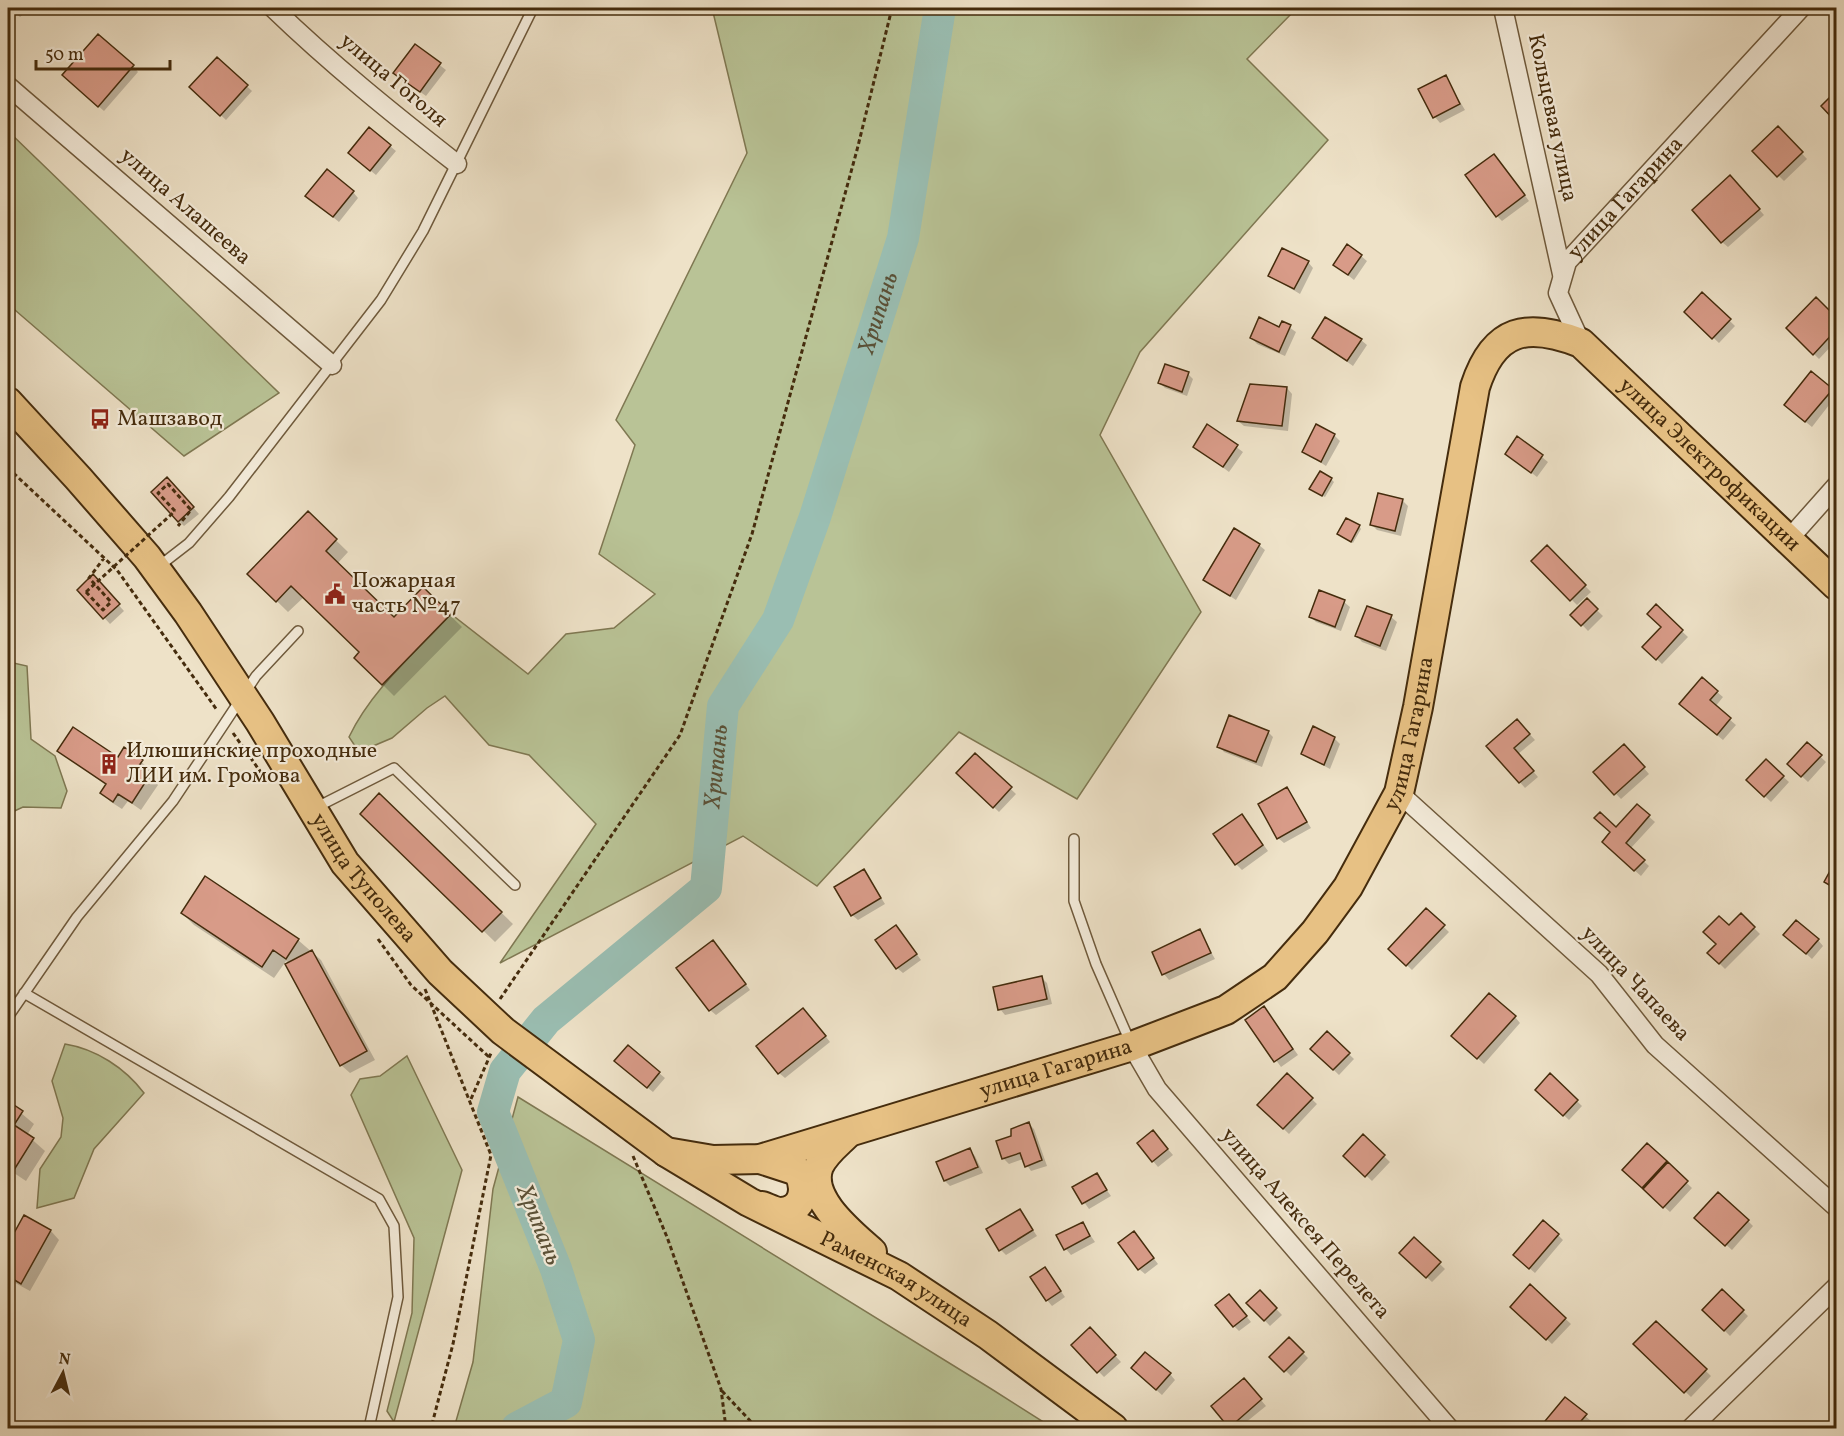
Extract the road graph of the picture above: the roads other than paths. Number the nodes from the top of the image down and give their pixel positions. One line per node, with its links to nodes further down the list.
1 (273, 8): 6 (street, улица Гоголя)
2 (533, 8): 6 (lane)
3 (1503, 8): 7 (street, Кольцевая улица)
4 (1801, 8): 7 (street, улица Гагарина)
5 (8, 86): 9 (street, улица Алашеева)
6 (457, 164): 9 (lane)
7 (1562, 274): 8 (street, улица Гагарина)
8 (1581, 343): 14 (main road, улица Электрофикации); 19 (main road, улица Гагарина)
9 (332, 365): 15 (lane)
10 (8, 402): 12 (main road, улица Туполева)
11 (8, 420): 12 (main road, улица Туполева)
12 (78, 478): 15 (main road, улица Туполева)
13 (1836, 486): 14 (street)
14 (1788, 540): 16 (main road, улица Электрофикации)
15 (155, 569): 18 (main road, улица Туполева)
16 (1836, 585)
17 (298, 631): 18 (lane)
18 (243, 695): 20 (main road, улица Туполева); 23 (lane)
19 (1399, 793): 25 (main road, улица Гагарина); 30 (street, улица Чапаева)
20 (313, 810): 22 (lane); 27 (main road, улица Туполева)
21 (1074, 839): 25 (lane)
22 (515, 885)
23 (24, 993): 24 (lane); 33 (lane)
24 (8, 1017)
25 (1132, 1046): 26 (main road, улица Гагарина); 35 (street, улица Алексея Перелета)
26 (848, 1133): 28 (main road, улица Гагарина); 31 (main road)
27 (666, 1152): 28 (main road, улица Гагарина); 29 (main road, Раменская улица)
28 (760, 1159): 29 (main road)
29 (748, 1202): 31 (main road, Раменская улица)
30 (1836, 1207)
31 (898, 1276): 34 (main road, Раменская улица)
32 (1836, 1287): 36 (street)
33 (369, 1428)
34 (1113, 1428)
35 (1449, 1428)
36 (1691, 1428)

